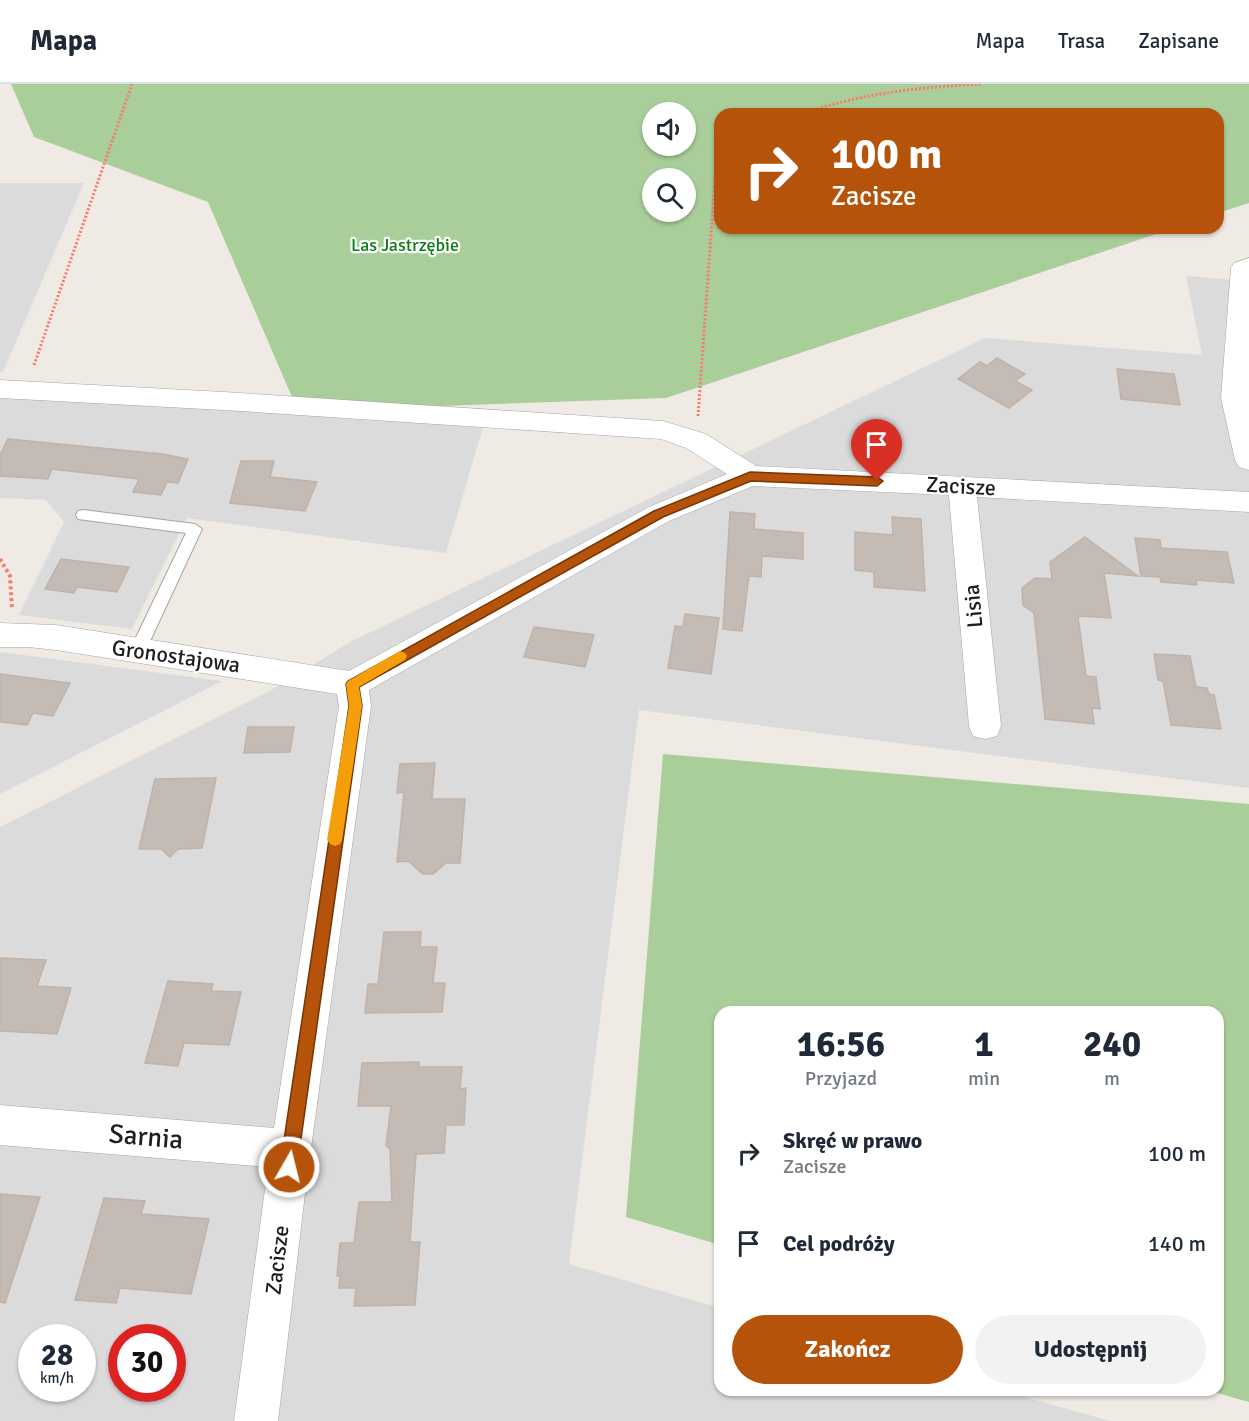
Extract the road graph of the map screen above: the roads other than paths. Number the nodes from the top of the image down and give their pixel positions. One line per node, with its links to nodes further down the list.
1 (1249, 266): 3 (street)
2 (12, 390): 4 (street)
3 (1249, 460)
4 (750, 476): 5 (street, Zacisze); 10 (street, Zacisze)
5 (962, 486): 6 (street, Zacisze); 11 (street, Lisia)
6 (1249, 502)
7 (83, 515): 9 (lane)
8 (6, 634): 9 (street, Gronostajowa)
9 (138, 651): 10 (street, Gronostajowa)
10 (352, 684): 13 (street, Zacisze)
11 (985, 726)
12 (0, 1125): 13 (street, Sarnia)
13 (291, 1149): 14 (street, Zacisze)
14 (256, 1421)

